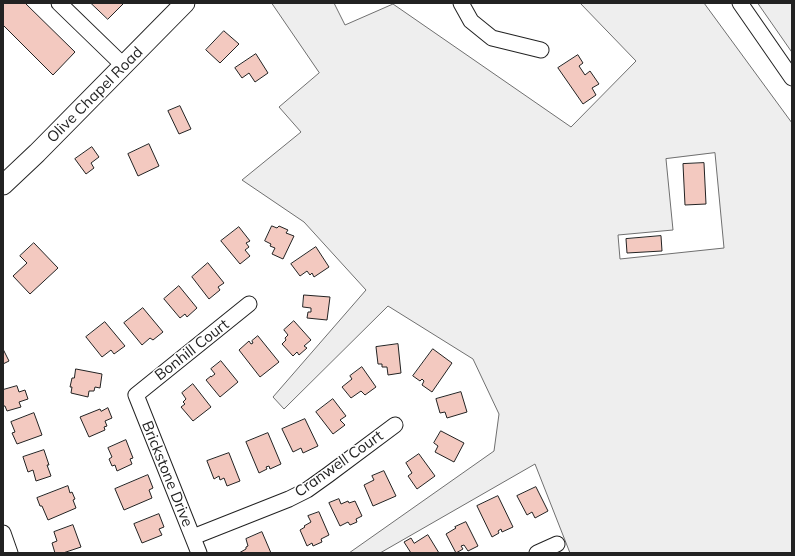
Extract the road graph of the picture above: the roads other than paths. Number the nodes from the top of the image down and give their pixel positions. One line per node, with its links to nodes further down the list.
1 (59, 3): 6 (street)
2 (185, 3): 6 (main road, Olive Chapel Road)
3 (460, 3): 5 (street)
4 (740, 3): 7 (street)
5 (541, 50)
6 (124, 66): 8 (main road, Olive Chapel Road)
7 (792, 78)
8 (3, 185)
9 (249, 304): 10 (street, Bonhill Court)
10 (136, 395): 13 (street, Brickstone Drive)
11 (395, 425): 13 (street, Cranwell Court)
12 (3, 533): 15 (street)
13 (193, 537): 16 (street, Brickstone Drive)
14 (557, 544): 17 (street)
15 (10, 553)
16 (199, 553)
17 (537, 553)

